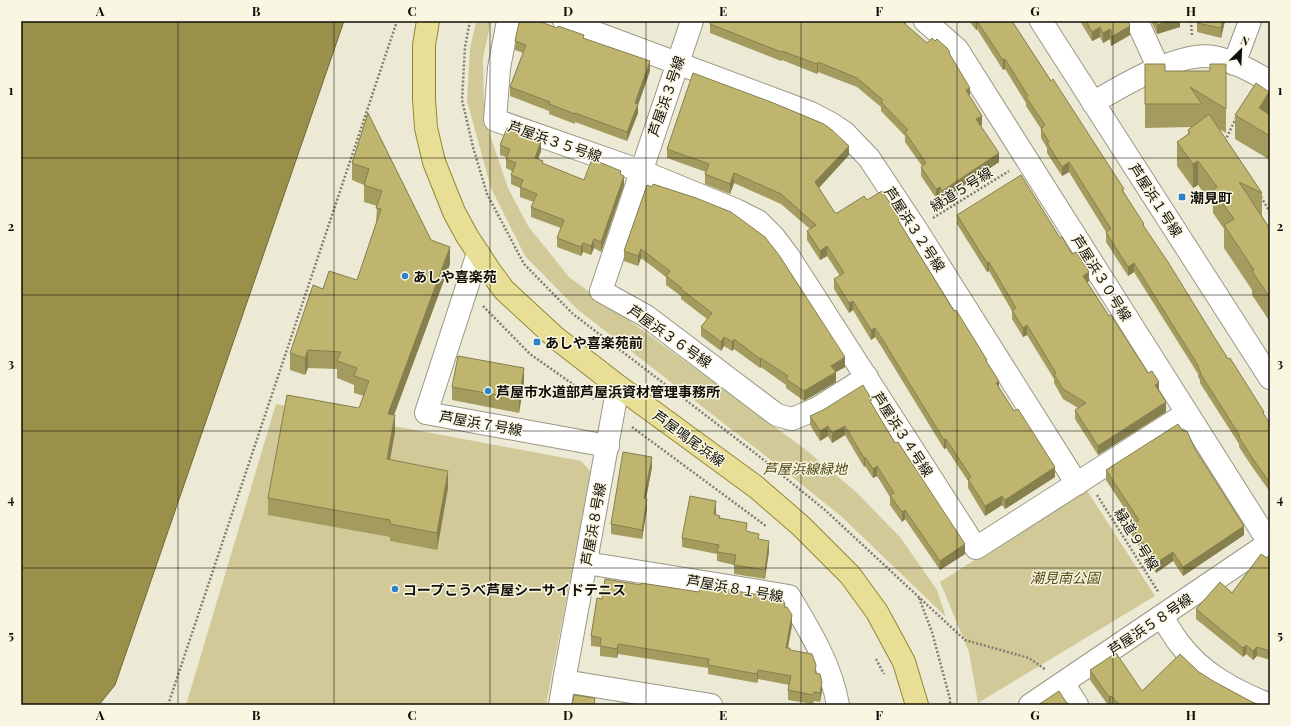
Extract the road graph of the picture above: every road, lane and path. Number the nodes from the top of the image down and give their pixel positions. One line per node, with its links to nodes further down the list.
1 (397, 21): 41 (path)
2 (428, 21): 23 (main road, 芦屋鳴尾浜線)
3 (470, 21): 35 (path)
4 (508, 21): 19 (street, 芦屋浜３５号線)
5 (564, 21): 11 (street, 芦屋浜３２号線)
6 (692, 21): 11 (street, 芦屋浜３号線)
7 (925, 21): 18 (street, 芦屋浜３０号線)
8 (1041, 21): 15 (street, 芦屋浜１号線)
9 (1137, 21): 13 (street)
10 (1250, 21): 12 (street)
11 (677, 62): 19 (street, 芦屋浜３号線); 22 (street, 芦屋浜３２号線)
12 (1234, 64): 13 (street); 14 (street)
13 (1159, 69): 15 (street)
14 (1270, 82)
15 (1093, 103): 26 (street, 芦屋浜１号線)
16 (1238, 114): 17 (path)
17 (1229, 147)
18 (1027, 160): 22 (path, 緑道５号線); 29 (street, 芦屋浜３０号線)
19 (641, 171): 25 (street, 芦屋浜３４号線); 25 (street, 芦屋浜３６号線)
20 (1258, 192): 21 (path)
21 (1270, 212)
22 (916, 229): 31 (street, 芦屋浜３２号線)
23 (478, 253): 24 (street, 芦屋浜７号線); 27 (main road, 芦屋鳴尾浜線)
24 (466, 289): 28 (path); 30 (street, 芦屋浜７号線)
25 (867, 377): 31 (street, 芦屋浜３４号線)
26 (1270, 378)
27 (618, 386): 28 (street, 芦屋浜８号線); 45 (main road, 芦屋鳴尾浜線)
28 (613, 413): 30 (street, 芦屋浜８号線); 32 (path)
29 (1187, 413): 31 (street, 芦屋浜３４号線); 33 (street, 芦屋浜３０号線)
30 (608, 446): 34 (street, 芦屋浜８号線)
31 (1082, 481): 36 (path, 緑道９号線)
32 (767, 527)
33 (1270, 543): 36 (street, 芦屋浜５８号線)
34 (586, 563): 39 (street, 芦屋浜８号線); 44 (street, 芦屋浜８１号線)
35 (918, 597): 40 (path); 46 (path)
36 (1166, 614): 40 (street, 芦屋浜５８号線); 49 (street)
37 (873, 653): 38 (path)
38 (886, 680)
39 (564, 681): 42 (street, 芦屋浜８号線); 43 (street)
40 (1063, 683): 47 (street, 芦屋浜５８号線); 48 (street)
41 (168, 705)
42 (560, 705)
43 (711, 705)
44 (838, 705)
45 (917, 705)
46 (950, 705)
47 (1030, 705)
48 (1077, 705)
49 (1270, 705)

